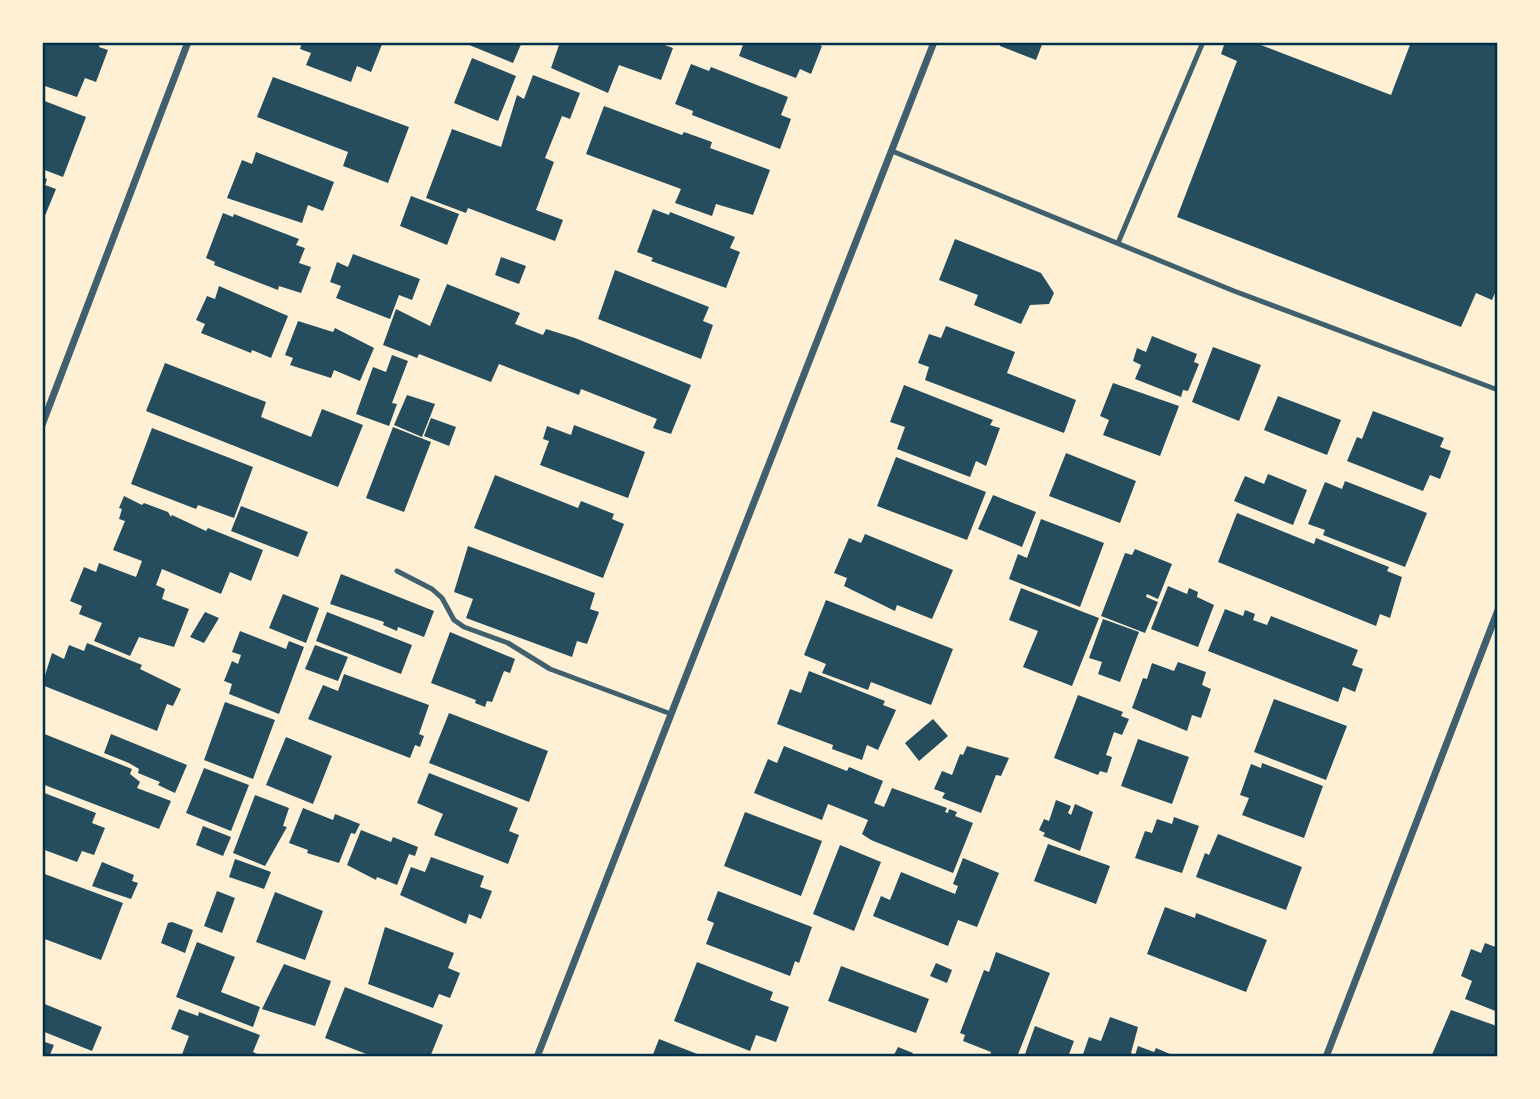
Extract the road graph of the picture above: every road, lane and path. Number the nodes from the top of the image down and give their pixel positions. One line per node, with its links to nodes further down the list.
1 (188, 42): 7 (street)
2 (934, 42): 4 (street)
3 (1203, 42): 5 (lane)
4 (892, 150): 5 (lane); 10 (street)
5 (1118, 243): 6 (lane)
6 (1498, 390)
7 (42, 425)
8 (397, 571): 10 (lane)
9 (1498, 611): 12 (street)
10 (671, 714): 11 (street)
11 (537, 1057)
12 (1326, 1057)

